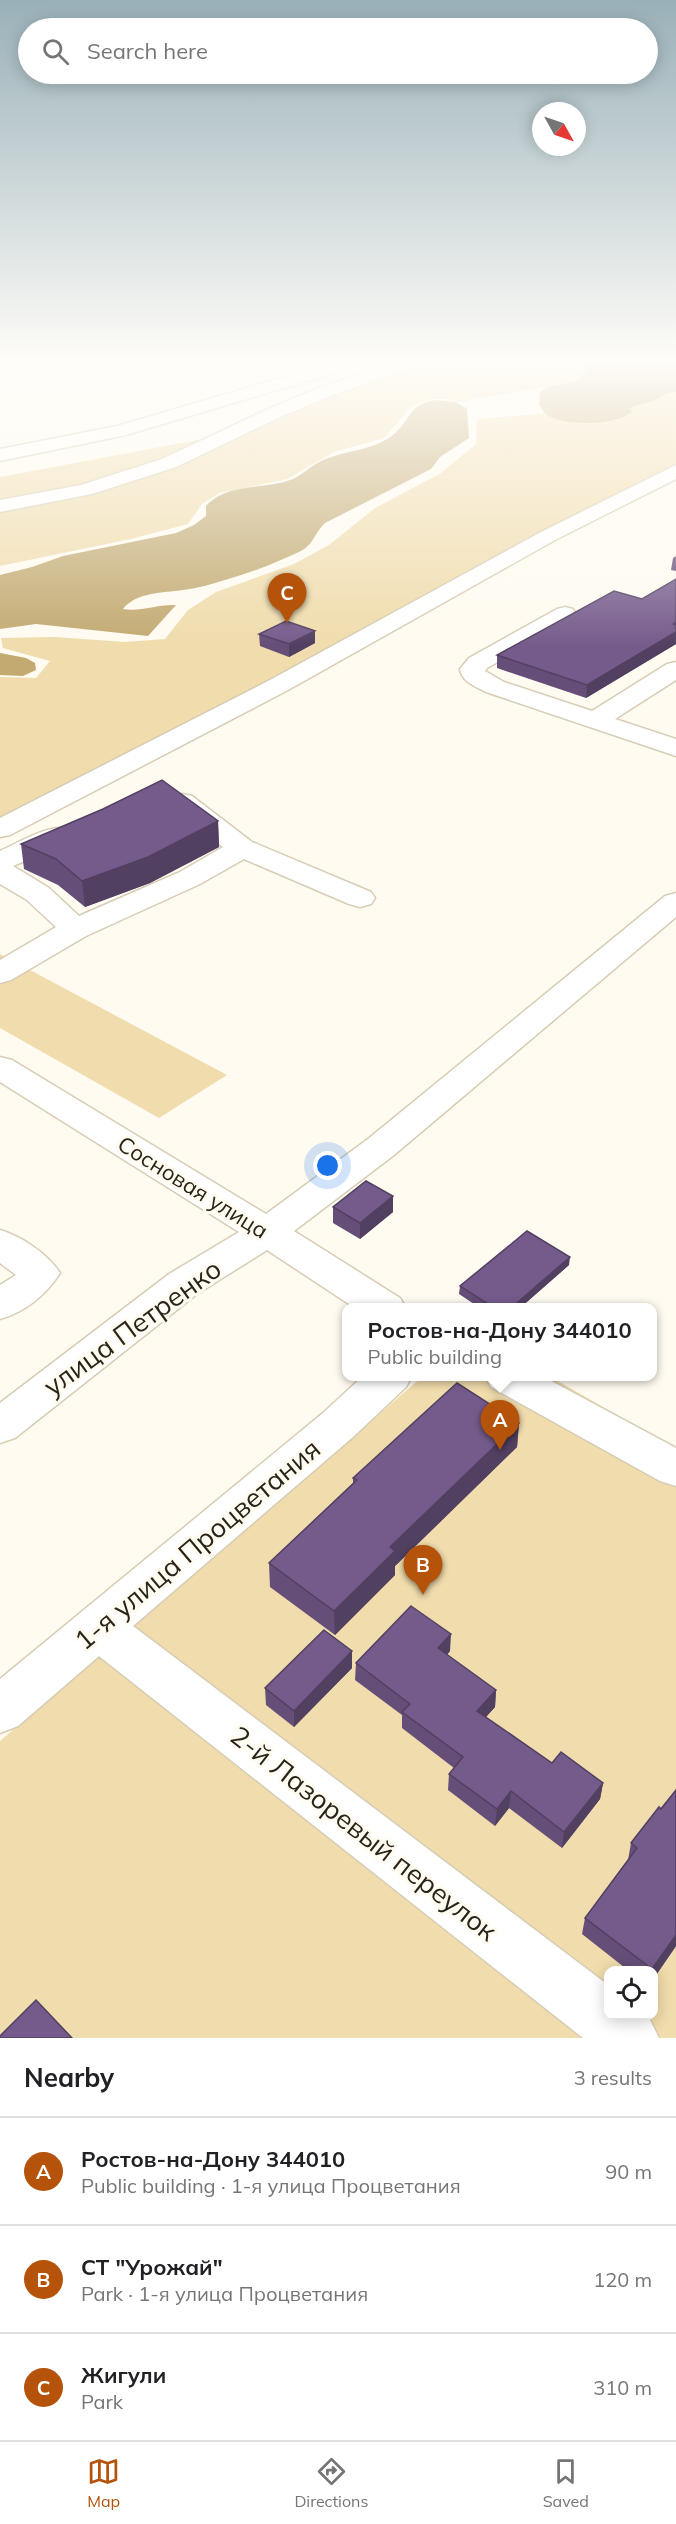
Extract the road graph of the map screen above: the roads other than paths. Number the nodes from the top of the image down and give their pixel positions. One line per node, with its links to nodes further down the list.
1 (183, 456): 3 (street)
2 (676, 471): 10 (street)
3 (0, 506)
4 (565, 614): 6 (street)
5 (676, 669): 6 (street)
6 (594, 721): 7 (street)
7 (676, 748)
8 (156, 792): 11 (street)
9 (90, 824): 12 (street)
10 (0, 829)
11 (242, 848): 14 (street); 16 (street)
12 (0, 861)
13 (0, 871): 16 (street)
14 (360, 898)
15 (676, 902): 19 (street, улица Петренко)
16 (75, 928): 17 (street)
17 (0, 973)
18 (0, 1067): 19 (street, Сосновая улица)
19 (266, 1233): 21 (street, Сосновая улица); 25 (street, улица Петренко)
20 (0, 1243): 22 (street)
21 (378, 1303)
22 (0, 1305)
23 (387, 1381): 27 (street, 1-я улица Процветания)
24 (513, 1381): 26 (street)
25 (0, 1426)
26 (676, 1469)
27 (98, 1627): 28 (street, 1-я улица Процветания); 29 (street, 2-й Лазоревый переулок)
28 (0, 1710)
29 (630, 2038)

